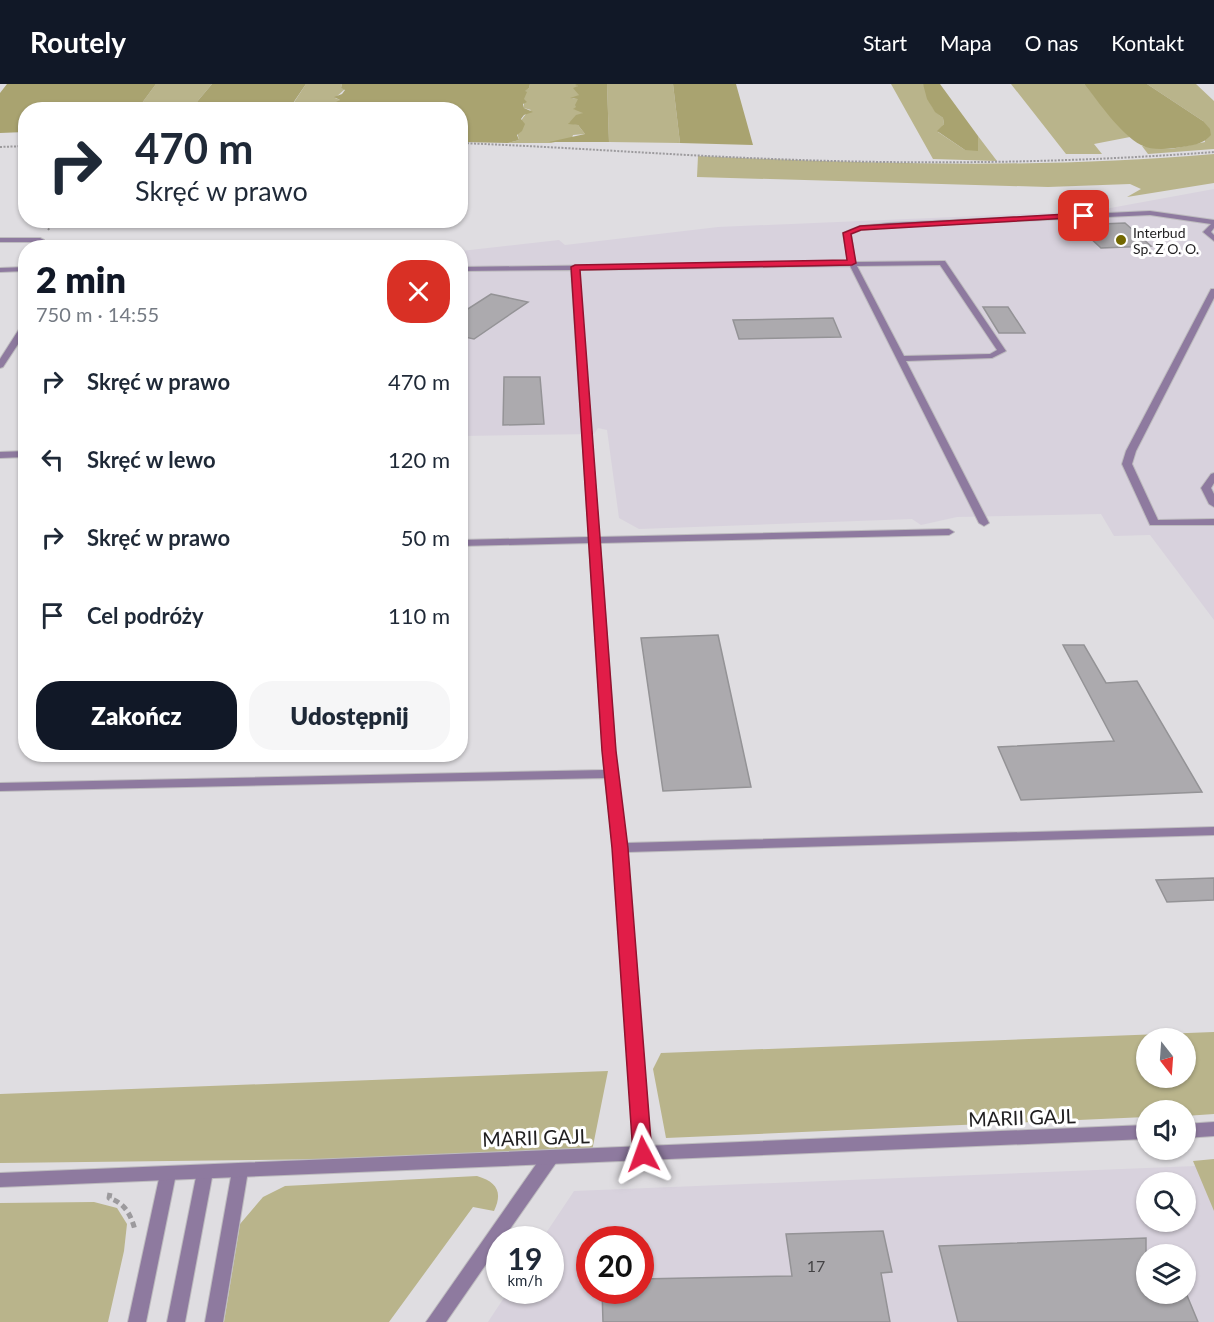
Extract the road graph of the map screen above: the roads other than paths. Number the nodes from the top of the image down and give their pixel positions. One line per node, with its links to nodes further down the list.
1 (1214, 223): 2 (street); 7 (street)
2 (1214, 239)
3 (0, 240): 5 (street)
4 (18, 240): 6 (street)
5 (18, 240)
6 (40, 240)
7 (852, 263): 8 (street); 14 (street); 14 (street)
8 (575, 267): 10 (street); 23 (street)
9 (18, 268): 11 (street)
10 (470, 269)
11 (0, 270)
12 (1214, 291): 20 (street)
13 (18, 337): 15 (street)
14 (900, 359): 21 (street)
15 (0, 365)
16 (18, 454): 17 (street)
17 (0, 455)
18 (1214, 476): 19 (street)
19 (1214, 504)
20 (1214, 522)
21 (984, 523)
22 (949, 532): 23 (street)
23 (594, 538): 24 (street); 25 (street)
24 (468, 543)
25 (611, 774): 26 (street); 28 (street)
26 (0, 787)
27 (1214, 831): 28 (street)
28 (620, 848): 32 (street)
29 (1214, 1129): 30 (street)
30 (1196, 1130)
31 (1136, 1132): 32 (street, MARII GAJL)
32 (643, 1154): 33 (street, MARII GAJL)
33 (550, 1158): 34 (street, MARII GAJL); 41 (street)
34 (240, 1171): 35 (street, MARII GAJL); 40 (street)
35 (205, 1172): 36 (street, MARII GAJL); 39 (street)
36 (168, 1174): 37 (street, MARII GAJL); 38 (street)
37 (0, 1180)
38 (137, 1322)
39 (176, 1322)
40 (214, 1322)
41 (435, 1322)

